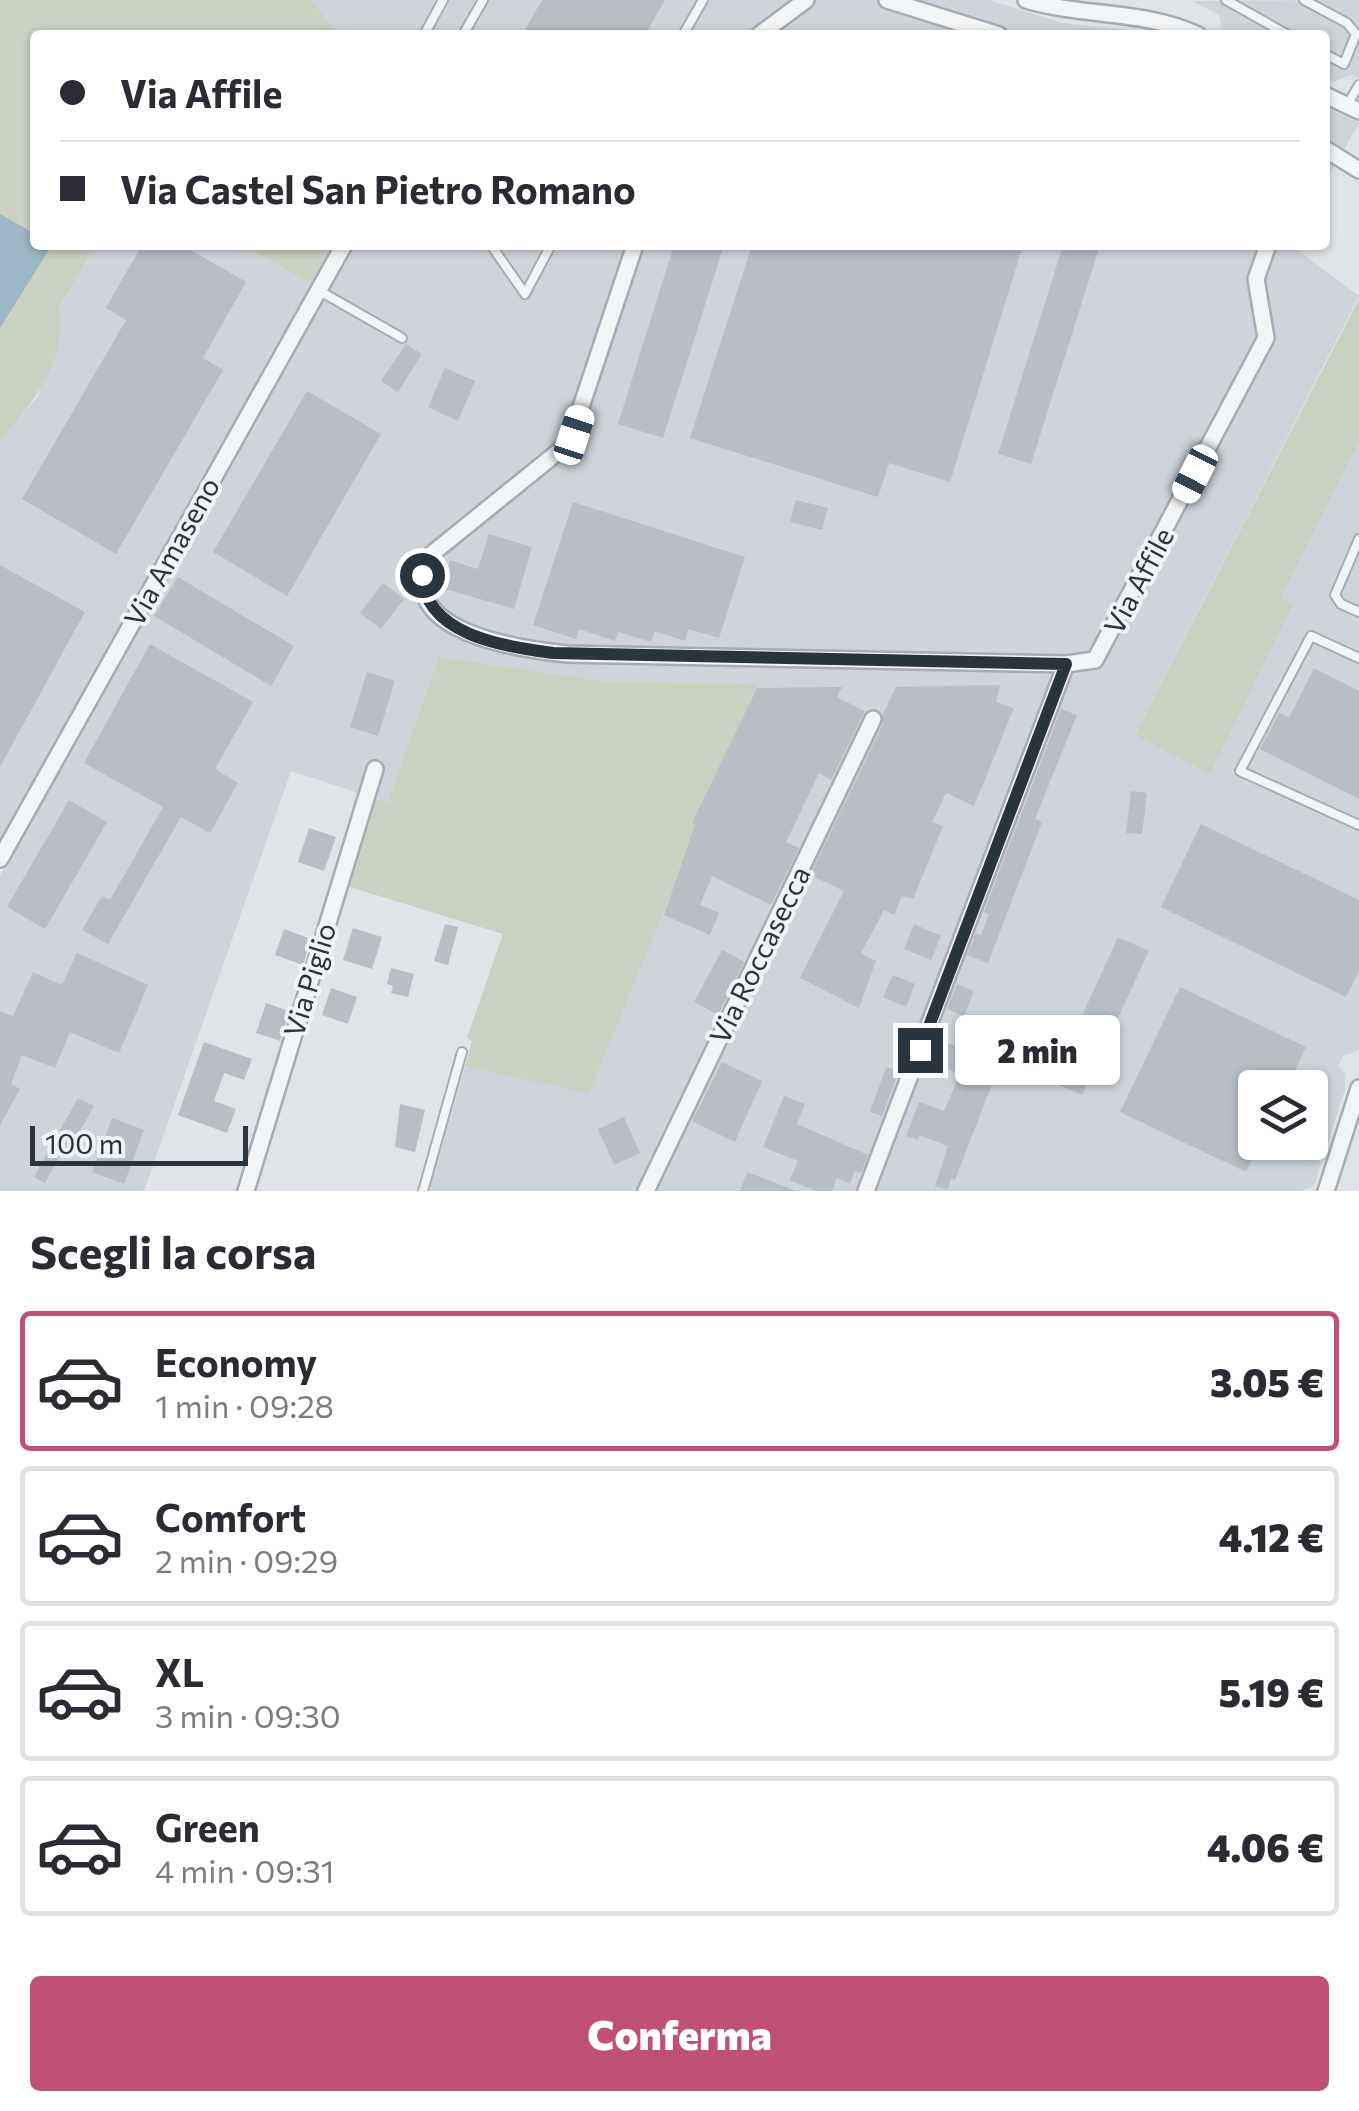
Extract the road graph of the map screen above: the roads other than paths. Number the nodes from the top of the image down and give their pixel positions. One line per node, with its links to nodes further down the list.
1 (443, 0): 9 (lane)
2 (483, 0): 10 (lane)
3 (703, 0): 11 (lane)
4 (806, 0): 12 (street)
5 (887, 0): 13 (street)
6 (1026, 0): 14 (street)
7 (1226, 0): 15 (lane)
8 (1304, 0): 16 (lane)
9 (427, 30)
10 (466, 30)
11 (686, 30)
12 (766, 30)
13 (983, 30)
14 (1188, 30)
15 (1279, 30)
16 (1353, 49): 17 (lane); 18 (lane)
17 (1330, 57)
18 (1359, 58)
19 (1359, 85): 21 (lane)
20 (1330, 97): 21 (street)
21 (1353, 108)
22 (1330, 152): 23 (street)
23 (1359, 170)
24 (341, 250): 29 (street, Via Amaseno)
25 (493, 250): 26 (lane)
26 (549, 250)
27 (634, 250): 34 (street, Via Affile)
28 (1266, 250): 34 (street, Via Affile)
29 (318, 290): 30 (lane); 38 (street, Via Amaseno)
30 (402, 338)
31 (1359, 539): 32 (lane)
32 (1359, 612)
33 (1359, 658): 37 (lane)
34 (1066, 664): 44 (street)
35 (873, 718): 43 (street, Via Roccasecca)
36 (375, 769): 41 (street, Via Piglio)
37 (1359, 824)
38 (0, 859)
39 (462, 1052): 42 (lane)
40 (1359, 1088): 45 (street)
41 (246, 1191)
42 (423, 1191)
43 (646, 1191)
44 (866, 1191)
45 (1326, 1191)

